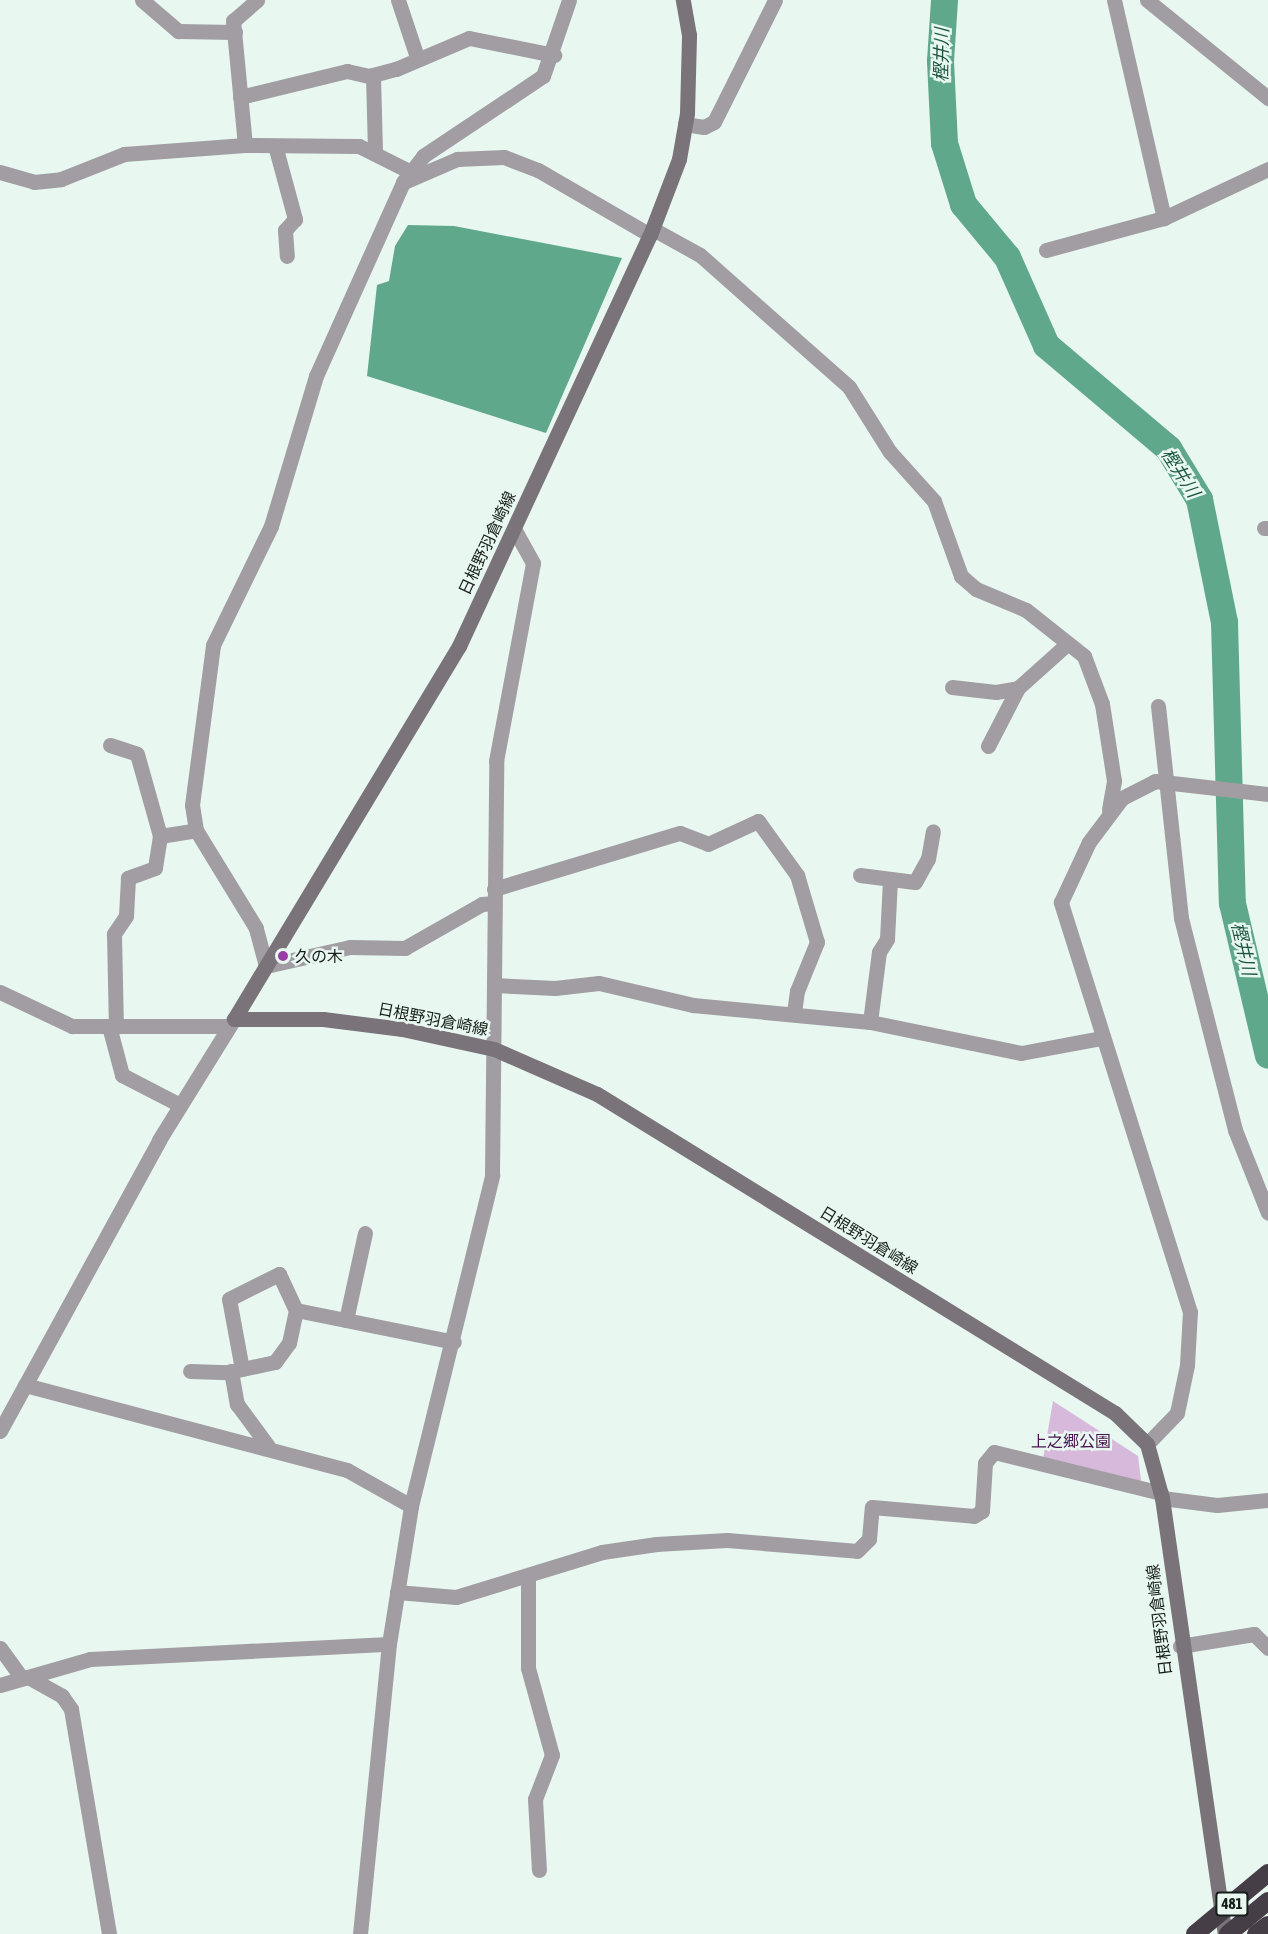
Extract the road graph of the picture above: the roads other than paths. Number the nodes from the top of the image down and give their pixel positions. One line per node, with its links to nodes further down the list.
1 (142, 0): 9 (street)
2 (257, 0): 9 (street)
3 (398, 0): 11 (street)
4 (569, 0): 10 (street)
5 (683, 0): 15 (main road, 日根野羽倉崎線)
6 (775, 0): 15 (street)
7 (1114, 0): 22 (street)
8 (1147, 0): 14 (street)
9 (235, 32): 13 (street)
10 (554, 55): 11 (street); 21 (street)
11 (417, 57): 12 (street)
12 (373, 75): 13 (street); 18 (street)
13 (240, 97): 16 (street)
14 (1268, 98)
15 (685, 124): 23 (main road, 日根野羽倉崎線)
16 (245, 145): 17 (street); 20 (street)
17 (276, 149): 18 (street); 25 (street)
18 (375, 150): 21 (street)
19 (1268, 169): 22 (street)
20 (0, 172)
21 (407, 177): 23 (street); 36 (street)
22 (1164, 218): 24 (street)
23 (652, 232): 26 (main road, 日根野羽倉崎線); 27 (street)
24 (1046, 250)
25 (286, 256)
26 (514, 529): 41 (street); 42 (main road, 日根野羽倉崎線)
27 (1065, 645): 29 (street); 35 (street)
28 (952, 687): 29 (street)
29 (1018, 688): 32 (street)
30 (1158, 706): 33 (street)
31 (110, 745): 38 (street)
32 (988, 746)
33 (1167, 783): 34 (street); 35 (street); 52 (street)
34 (1268, 794)
35 (1107, 819): 49 (street)
36 (196, 830): 38 (street); 42 (street)
37 (933, 831): 40 (street)
38 (160, 836): 48 (street)
39 (860, 875): 40 (street)
40 (890, 880): 47 (street)
41 (494, 896): 42 (street); 43 (street); 45 (street)
42 (266, 966): 46 (main road, 日根野羽倉崎線)
43 (494, 985): 45 (street); 50 (street)
44 (0, 992): 48 (street)
45 (794, 1013): 47 (street)
46 (231, 1022): 48 (street); 50 (main road, 日根野羽倉崎線); 51 (street)
47 (870, 1022): 49 (street)
48 (113, 1026): 51 (street)
49 (1101, 1038): 61 (street)
50 (494, 1049): 56 (street); 61 (main road, 日根野羽倉崎線)
51 (180, 1105): 59 (street)
52 (1268, 1213)
53 (365, 1233): 55 (street)
54 (296, 1310): 55 (street); 57 (street); 57 (street)
55 (346, 1320): 56 (street)
56 (454, 1342): 65 (street)
57 (236, 1370): 58 (street); 62 (street)
58 (190, 1371)
59 (25, 1385): 60 (street); 62 (street)
60 (0, 1431)
61 (1147, 1444): 63 (main road, 日根野羽倉崎線)
62 (268, 1446): 65 (street)
63 (1161, 1495): 64 (street); 66 (street); 69 (main road, 日根野羽倉崎線)
64 (1268, 1500)
65 (411, 1506): 67 (street)
66 (528, 1579): 67 (street); 74 (street)
67 (397, 1592): 68 (street)
68 (389, 1644): 72 (street); 80 (street)
69 (1180, 1646): 70 (street); 77 (main road, 日根野羽倉崎線)
70 (1268, 1647)
71 (0, 1648): 72 (street)
72 (25, 1677): 73 (street); 79 (street)
73 (0, 1684)
74 (539, 1870)
75 (1268, 1873): 77 (highway, 481)
76 (1268, 1901): 82 (highway)
77 (1222, 1912): 81 (highway, 481); 82 (main road, 日根野羽倉崎線)
78 (1268, 1925): 83 (highway)
79 (109, 1934)
80 (360, 1934)
81 (1196, 1934)
82 (1226, 1934)
83 (1256, 1934)

